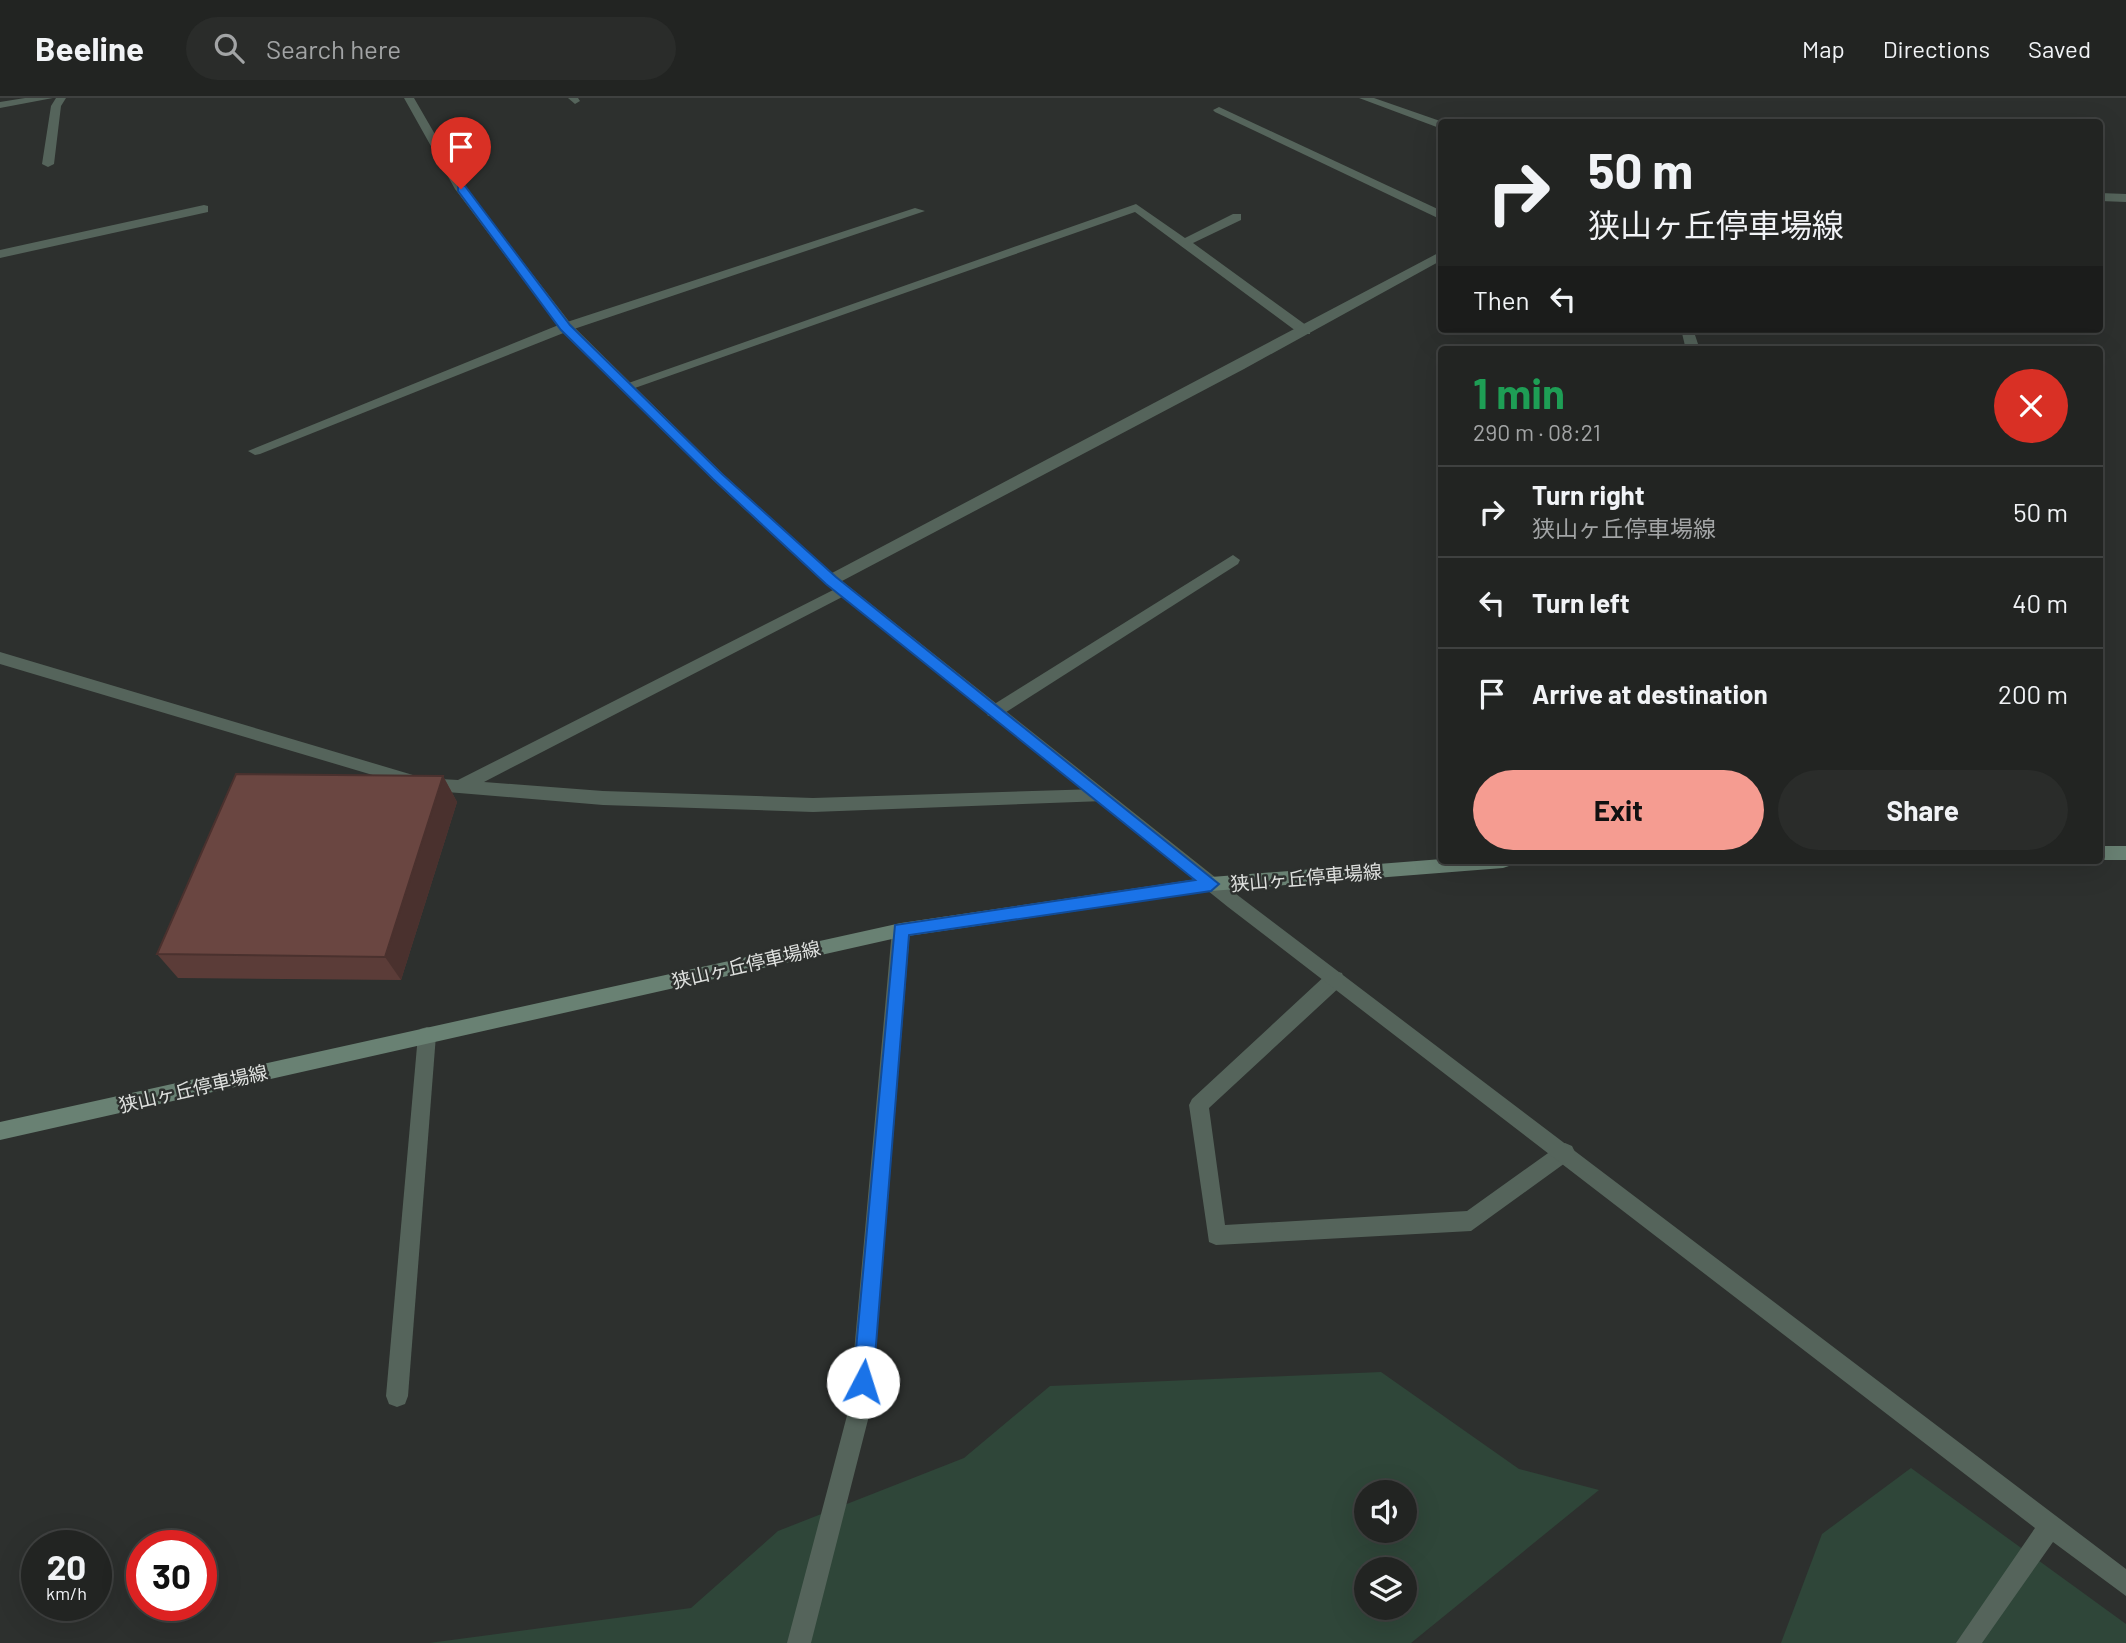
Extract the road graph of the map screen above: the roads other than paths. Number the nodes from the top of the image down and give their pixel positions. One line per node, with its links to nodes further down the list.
1 (48, 98): 5 (street)
2 (61, 98): 8 (street)
3 (409, 98): 18 (street)
4 (1364, 98): 7 (street)
5 (0, 105)
6 (1219, 110): 13 (street)
7 (1438, 125)
8 (48, 164)
9 (2103, 197): 10 (street)
10 (2126, 198)
11 (204, 209): 16 (street)
12 (919, 211): 18 (street)
13 (1438, 214)
14 (1237, 217): 15 (street)
15 (1184, 243): 19 (street); 20 (street)
16 (0, 254)
17 (1438, 258): 19 (street)
18 (566, 327): 20 (street); 21 (street)
19 (1305, 331): 23 (street)
20 (627, 386): 23 (street)
21 (255, 451)
22 (1233, 560): 25 (street)
23 (837, 585): 25 (street); 26 (street)
24 (0, 658): 26 (street)
25 (994, 712): 27 (street)
26 (462, 786): 27 (street)
27 (1098, 796): 31 (street)
28 (2103, 853): 29 (main road)
29 (2126, 853)
30 (1465, 864): 31 (main road, 狭山ヶ丘停車場線)
31 (1211, 884): 32 (main road, 狭山ヶ丘停車場線); 33 (street)
32 (901, 930): 34 (main road, 狭山ヶ丘停車場線); 40 (street)
33 (1335, 979): 36 (street); 36 (street)
34 (427, 1035): 35 (main road, 狭山ヶ丘停車場線); 37 (street)
35 (0, 1131)
36 (1565, 1152): 38 (street)
37 (397, 1396)
38 (2051, 1525): 39 (street); 41 (street)
39 (2126, 1584)
40 (799, 1643)
41 (1968, 1643)

